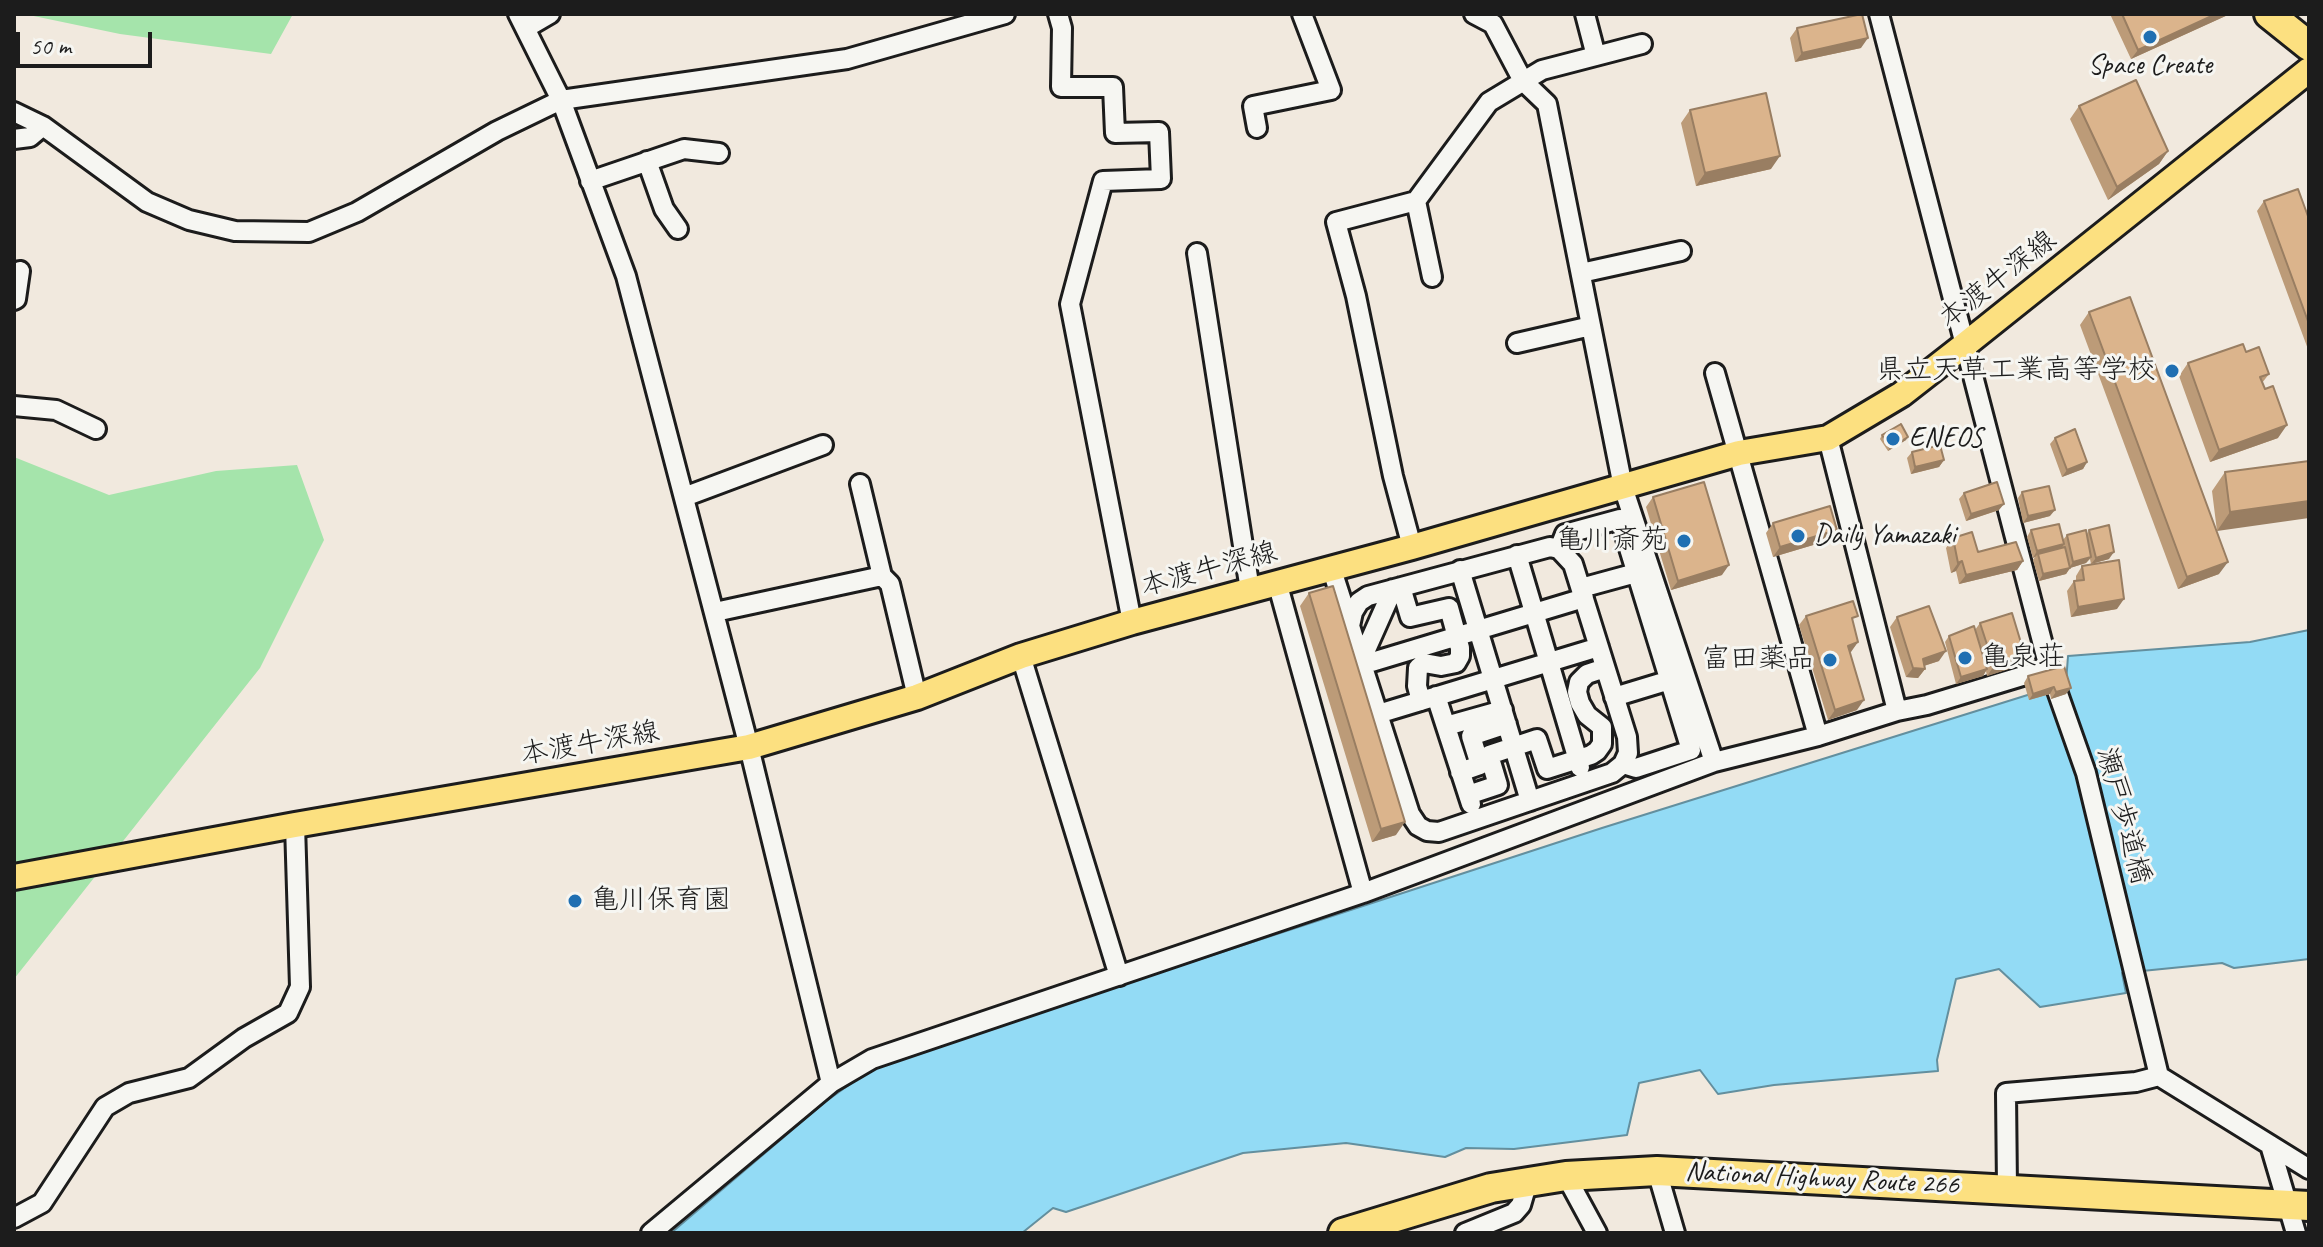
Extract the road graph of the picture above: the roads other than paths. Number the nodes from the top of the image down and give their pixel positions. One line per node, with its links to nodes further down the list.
1 (550, 14): 10 (street)
2 (1005, 14): 17 (street)
3 (1058, 14): 58 (street)
4 (1302, 14): 20 (street)
5 (1474, 14): 16 (street)
6 (1585, 14): 14 (street)
7 (1879, 14): 35 (street, 瀬戸歩道橋)
8 (2269, 14): 13 (highway)
9 (2300, 14): 11 (highway)
10 (522, 21): 17 (street)
11 (2309, 29)
12 (1642, 44): 14 (street)
13 (2309, 46)
14 (1596, 56): 16 (street)
15 (2309, 70): 35 (main road, 本渡牛深線)
16 (1523, 81): 25 (street); 30 (street)
17 (561, 100): 19 (street); 24 (street)
18 (14, 112): 19 (street)
19 (43, 126): 21 (street)
20 (1257, 128)
21 (14, 139)
22 (719, 153): 23 (street)
23 (647, 161): 24 (street); 26 (street)
24 (590, 181): 44 (street)
25 (1416, 201): 31 (street); 45 (street)
26 (678, 229)
27 (1681, 251): 30 (street)
28 (1197, 253): 54 (street)
29 (20, 271): 32 (street)
30 (1581, 273): 33 (street)
31 (1432, 277)
32 (14, 300)
33 (1591, 326): 34 (street); 43 (street)
34 (1517, 343)
35 (1966, 344): 39 (main road, 本渡牛深線); 67 (street, 瀬戸歩道橋)
36 (1715, 373): 41 (street)
37 (14, 406): 38 (street)
38 (96, 429)
39 (1828, 438): 41 (main road, 本渡牛深線); 73 (street)
40 (823, 445): 44 (street)
41 (1739, 453): 43 (main road, 本渡牛深線); 77 (street)
42 (860, 484): 51 (street)
43 (1623, 487): 45 (main road, 本渡牛深線); 81 (street)
44 (684, 497): 56 (street)
45 (1412, 547): 48 (main road, 本渡牛深線)
46 (1559, 549): 47 (street); 50 (street); 55 (street)
47 (1517, 555): 49 (street); 57 (street)
48 (1331, 567): 52 (main road, 本渡牛深線); 59 (street)
49 (1460, 570): 53 (street); 60 (street)
50 (1636, 573): 55 (street); 69 (street)
51 (882, 576): 56 (street); 70 (street)
52 (1277, 582): 54 (main road, 本渡牛深線); 90 (street)
53 (1397, 588): 59 (street); 61 (street); 65 (street)
54 (1250, 590): 58 (main road, 本渡牛深線)
55 (1582, 593): 57 (street); 62 (street)
56 (715, 612): 78 (street)
57 (1535, 613): 60 (street); 64 (street)
58 (1132, 622): 63 (main road, 本渡牛深線)
59 (1350, 626): 65 (street)
60 (1479, 631): 61 (street); 68 (street)
61 (1457, 637): 65 (street); 72 (street)
62 (1599, 647): 64 (street); 66 (street)
63 (1021, 656): 70 (main road, 本渡牛深線); 91 (street)
64 (1549, 662): 68 (street); 80 (street)
65 (1362, 663): 74 (street)
66 (1605, 668): 71 (street); 80 (street)
67 (2049, 668): 73 (street); 92 (street, 瀬戸歩道橋)
68 (1494, 679): 72 (street); 75 (street)
69 (1670, 680): 71 (street); 82 (street)
70 (917, 697): 78 (main road, 本渡牛深線)
71 (1614, 697): 82 (street)
72 (1428, 699): 74 (street); 76 (street)
73 (1897, 711): 77 (street)
74 (1378, 714): 87 (street)
75 (1505, 717): 76 (street); 79 (street); 83 (street)
76 (1446, 726): 83 (street)
77 (1818, 736): 81 (street)
78 (749, 747): 88 (main road, 本渡牛深線); 93 (street)
79 (1514, 747): 80 (street); 85 (street); 86 (street)
80 (1577, 759): 84 (street)
81 (1714, 762): 90 (street)
82 (1623, 764): 84 (street)
83 (1460, 772): 85 (street)
84 (1584, 782): 86 (street)
85 (1468, 795): 87 (street)
86 (1530, 801): 87 (street)
87 (1475, 819)
88 (295, 825): 89 (main road, 本渡牛深線); 101 (street)
89 (14, 877)
90 (1363, 893): 91 (street)
91 (1119, 976): 93 (street)
92 (2159, 1076): 94 (street); 99 (street)
93 (831, 1083): 103 (street)
94 (2270, 1145): 95 (street); 100 (street)
95 (2309, 1169)
96 (1657, 1171): 97 (highway, National Highway Route 266); 99 (highway, National Highway Route 266); 106 (street)
97 (1566, 1176): 98 (highway, National Highway Route 266); 105 (street)
98 (1528, 1181): 102 (highway, National Highway Route 266); 104 (street)
99 (2007, 1188): 100 (highway, National Highway Route 266)
100 (2298, 1205): 107 (street)
101 (14, 1218)
102 (1355, 1231)
103 (651, 1233)
104 (1465, 1233)
105 (1597, 1233)
106 (1675, 1233)
107 (2296, 1233)

